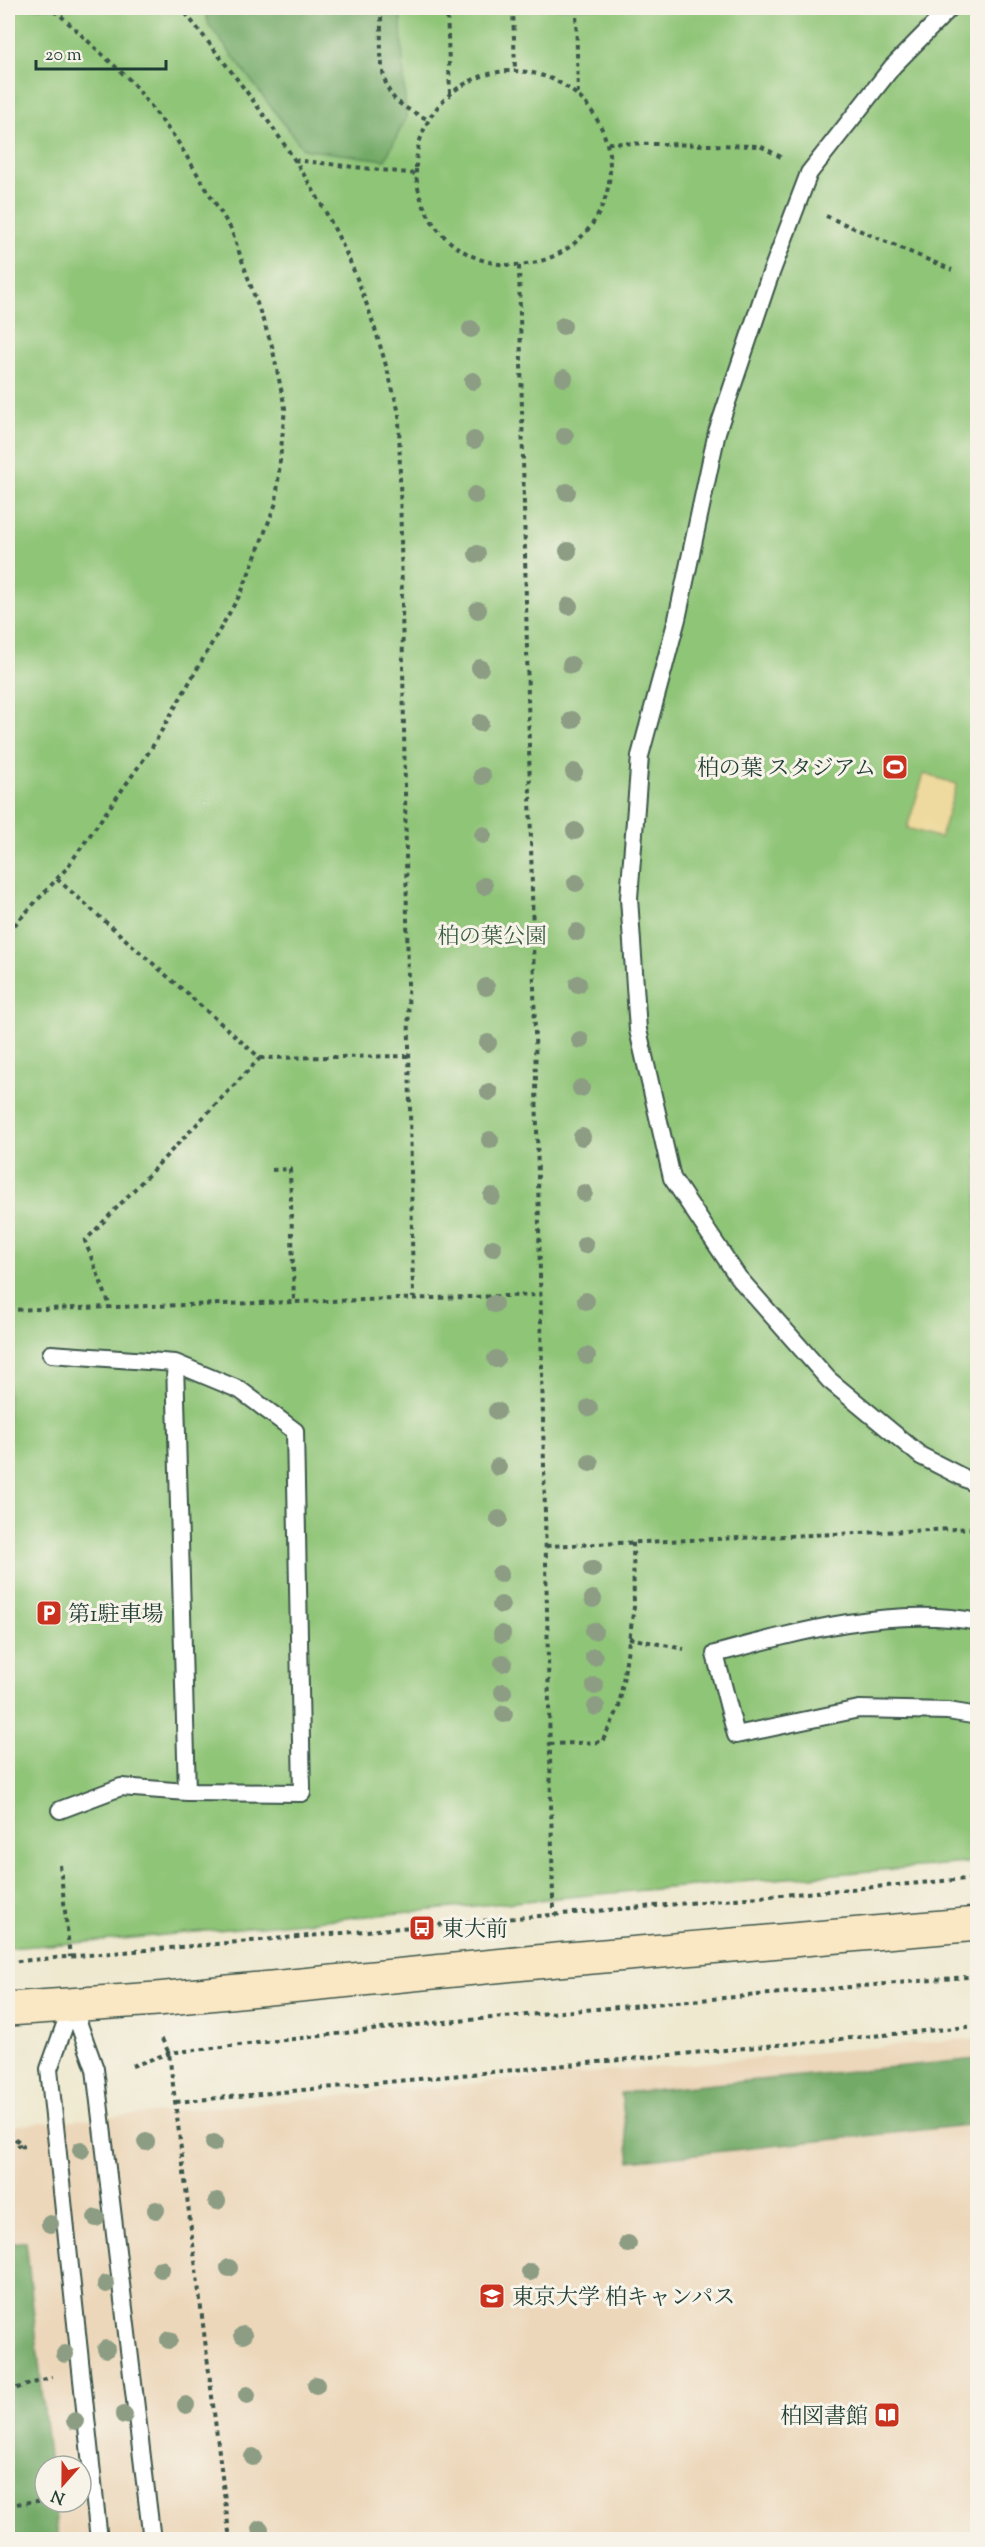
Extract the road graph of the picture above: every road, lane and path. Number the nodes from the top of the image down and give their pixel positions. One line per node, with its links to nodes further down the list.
1 (48, 8): 19 (path)
2 (178, 8): 13 (path)
3 (381, 8): 11 (path)
4 (447, 8): 9 (path)
5 (513, 8): 8 (path)
6 (576, 8): 10 (path)
7 (950, 8): 14 (lane)
8 (515, 70): 9 (path); 10 (path)
9 (450, 94): 11 (path)
10 (578, 96): 12 (path)
11 (429, 120): 15 (path)
12 (608, 143): 14 (path); 17 (path)
13 (293, 160): 15 (path); 21 (path)
14 (809, 173): 16 (lane)
15 (416, 174): 17 (path)
16 (798, 203): 18 (path); 31 (lane)
17 (519, 266): 24 (path)
18 (952, 270)
19 (57, 879): 20 (path); 22 (path)
20 (8, 932)
21 (409, 1056): 22 (path); 25 (path)
22 (260, 1058): 27 (path)
23 (272, 1170): 26 (path)
24 (541, 1295): 25 (path); 34 (path)
25 (413, 1298): 26 (path)
26 (294, 1302): 27 (path)
27 (110, 1306): 28 (path)
28 (8, 1310)
29 (51, 1354): 30 (lane)
30 (175, 1363): 40 (lane); 40 (lane)
31 (978, 1485)
32 (978, 1528): 33 (path)
33 (633, 1542): 34 (path); 36 (path)
34 (546, 1546): 39 (path)
35 (978, 1622): 37 (lane)
36 (629, 1638): 37 (path); 39 (path)
37 (716, 1654): 38 (lane)
38 (978, 1716)
39 (550, 1744): 44 (path)
40 (187, 1792): 41 (lane)
41 (60, 1810)
42 (60, 1865): 46 (path)
43 (978, 1878): 44 (path)
44 (555, 1915): 46 (path)
45 (978, 1924): 49 (street)
46 (70, 1957): 47 (path)
47 (8, 1962)
48 (978, 1976): 53 (path)
49 (72, 2005): 50 (street); 62 (lane); 63 (lane)
50 (8, 2009)
51 (978, 2026): 55 (path)
52 (159, 2033): 53 (path)
53 (169, 2053): 54 (path); 55 (path)
54 (132, 2066)
55 (176, 2102): 64 (path)
56 (22, 2145): 57 (path)
57 (8, 2147)
58 (55, 2376): 59 (path)
59 (8, 2391)
60 (33, 2502): 61 (path)
61 (8, 2505)
62 (99, 2540)
63 (152, 2540)
64 (230, 2540)

